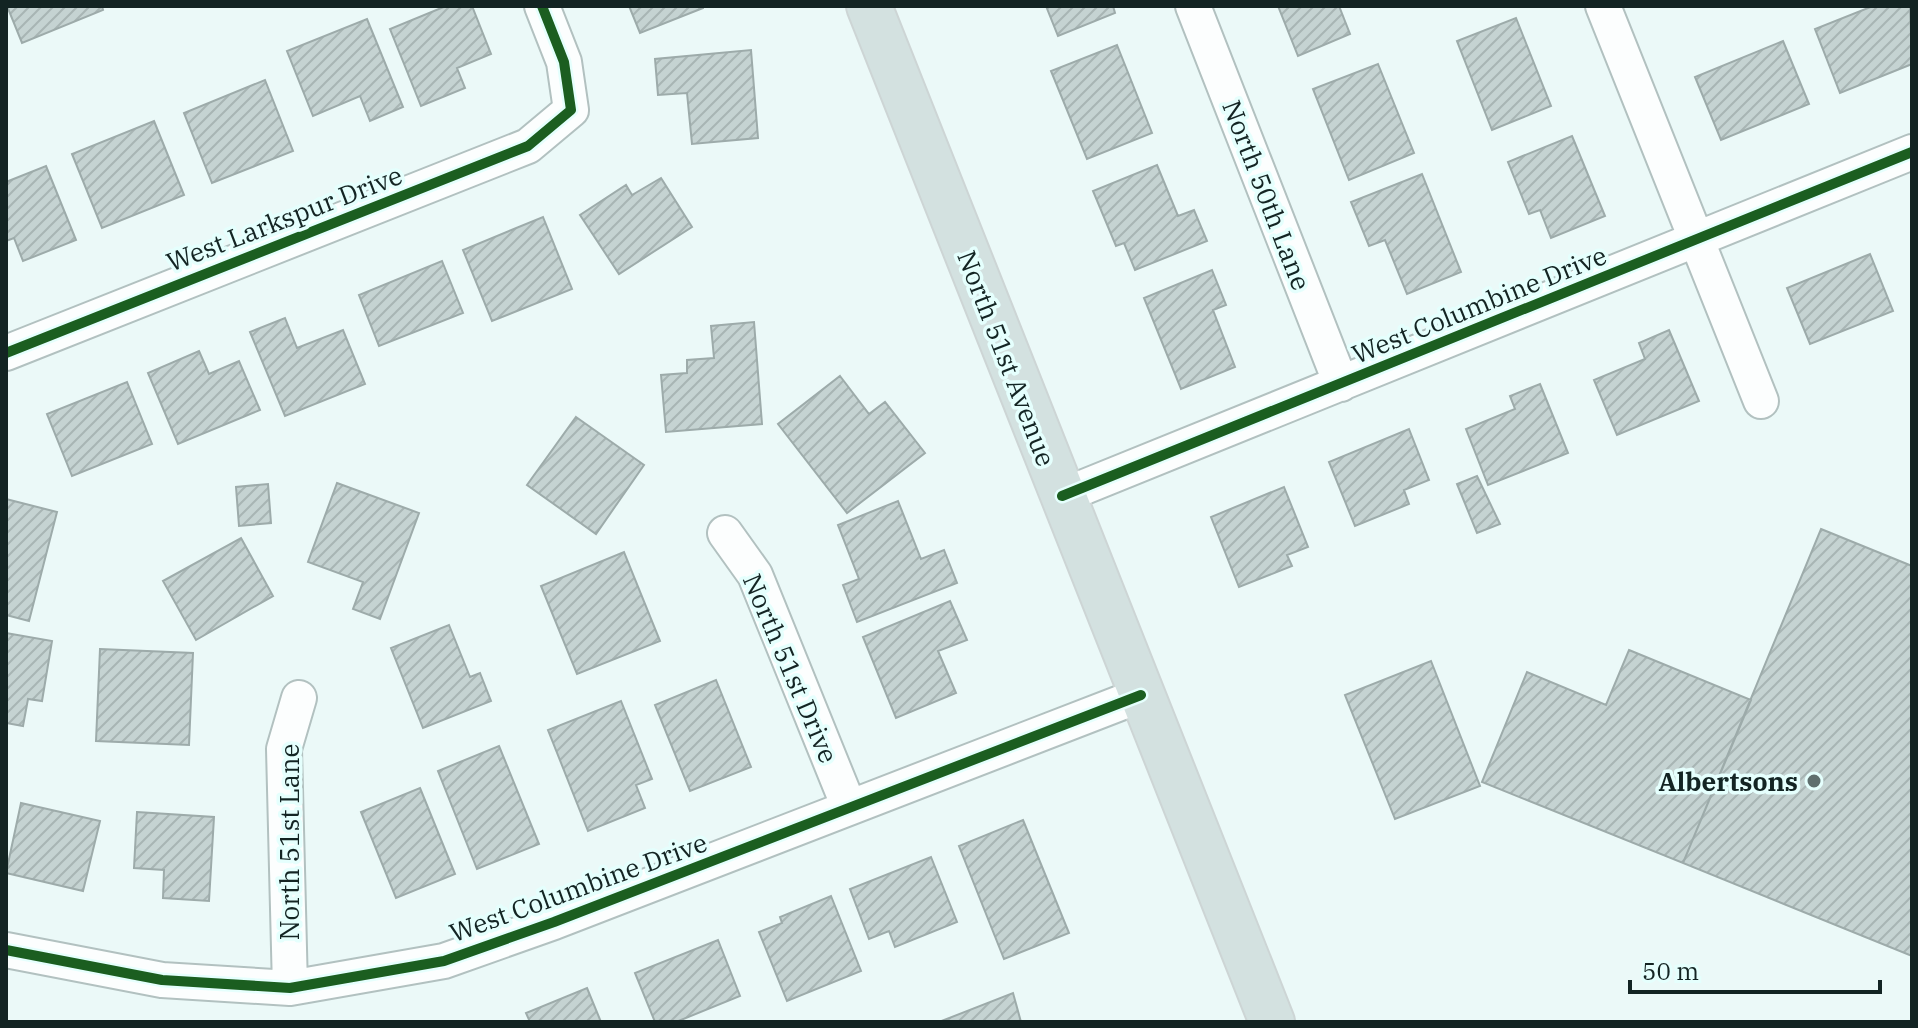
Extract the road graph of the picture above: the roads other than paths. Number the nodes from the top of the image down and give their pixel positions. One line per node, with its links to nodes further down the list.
1 (542, 6): 7 (street, West Larkspur Drive)
2 (869, 6): 10 (main road, North 51st Avenue)
3 (1193, 6): 8 (street, North 50th Lane)
4 (1603, 6): 6 (street)
5 (1912, 152): 6 (street, West Columbine Drive)
6 (1697, 239): 8 (street, West Columbine Drive); 9 (street)
7 (6, 353)
8 (1341, 384): 10 (street, West Columbine Drive)
9 (1761, 401)
10 (1062, 496): 12 (main road, North 51st Avenue)
11 (725, 533): 14 (street, North 51st Drive)
12 (1141, 695): 14 (street, West Columbine Drive); 17 (main road, North 51st Avenue)
13 (299, 698): 16 (street, North 51st Lane)
14 (849, 807): 16 (street, West Columbine Drive)
15 (6, 950): 16 (street, West Columbine Drive)
16 (290, 988)
17 (1272, 1022)

